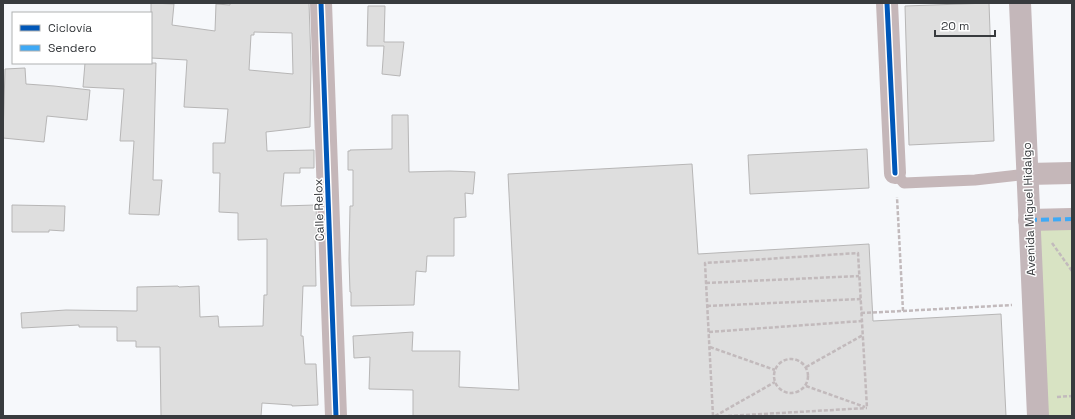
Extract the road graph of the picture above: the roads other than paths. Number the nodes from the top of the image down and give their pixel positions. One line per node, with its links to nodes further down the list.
1 (322, 3): 9 (street, Calle Relox)
2 (887, 3): 6 (street)
3 (1020, 3): 5 (main road, Avenida Miguel Hidalgo)
4 (1072, 173): 5 (street)
5 (1028, 174): 6 (lane); 8 (main road, Avenida Miguel Hidalgo)
6 (900, 178)
7 (1072, 219): 8 (street)
8 (1029, 220): 10 (main road, Avenida Miguel Hidalgo)
9 (336, 416)
10 (1038, 416)

